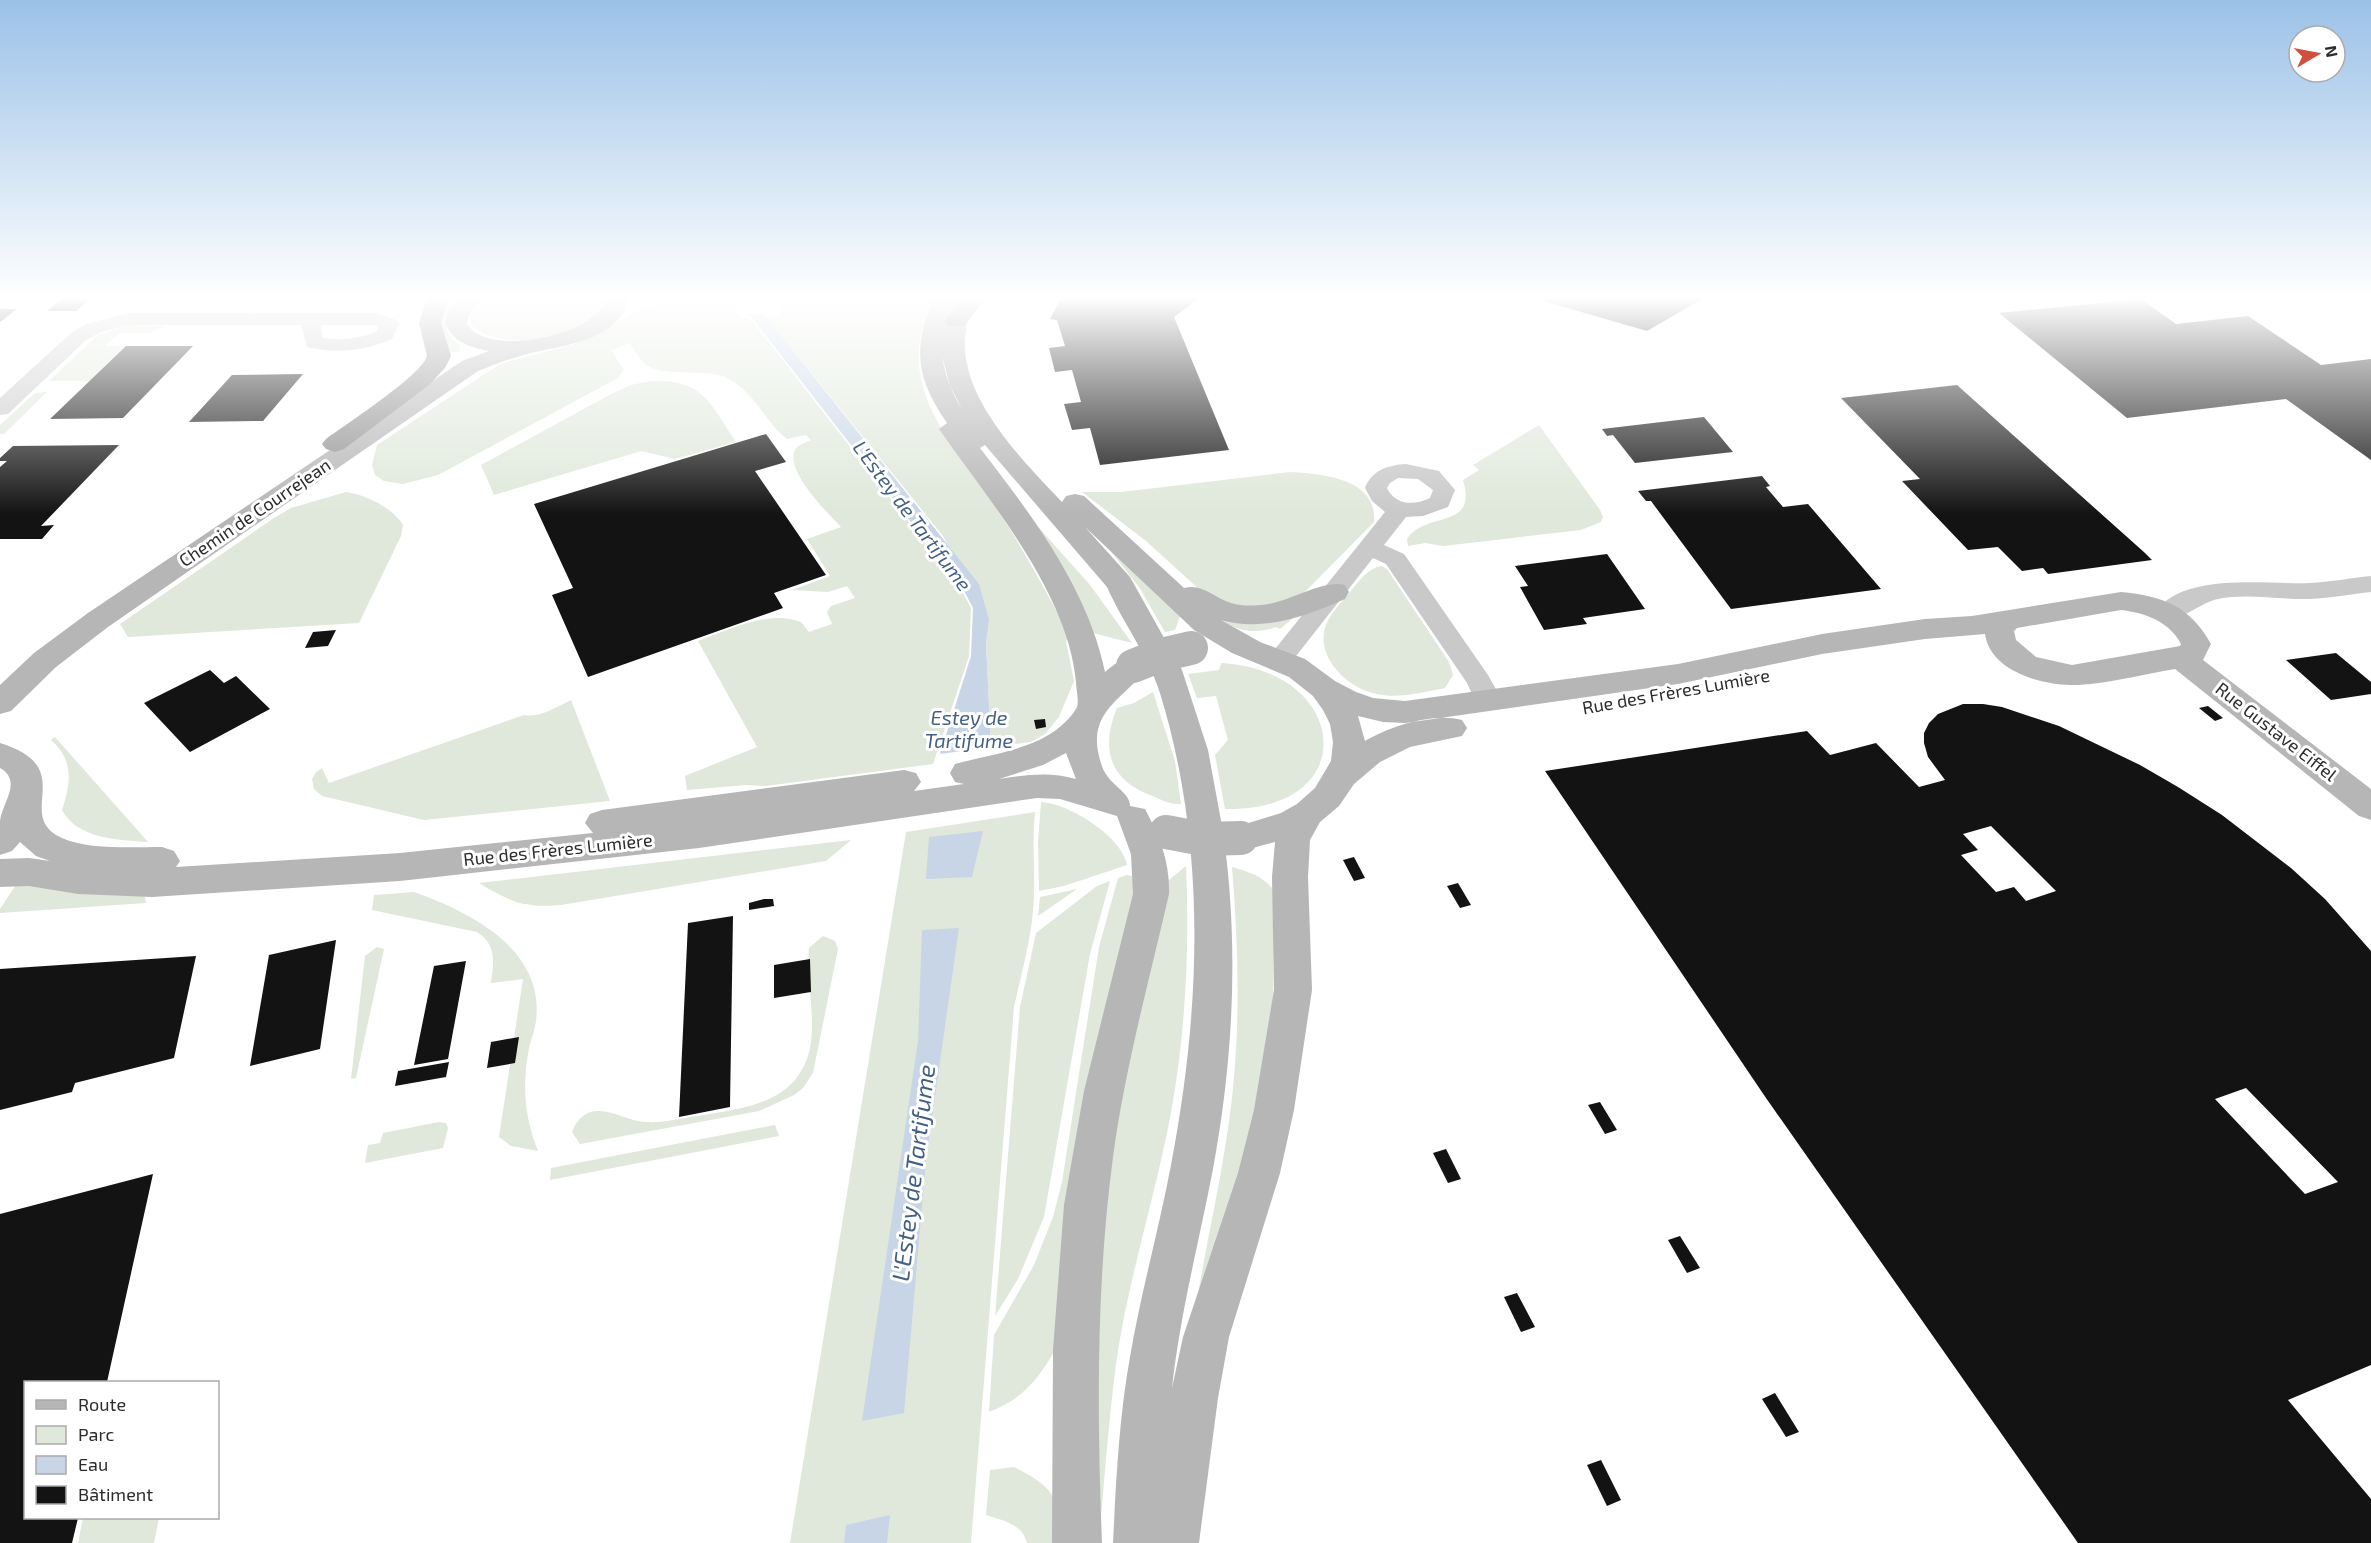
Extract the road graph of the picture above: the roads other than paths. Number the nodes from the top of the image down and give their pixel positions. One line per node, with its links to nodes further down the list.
1 (43, 370): 8 (street)
2 (430, 370): 9 (highway)
3 (448, 370): 9 (main road, Chemin de Courrejean)
4 (464, 370): 23 (main road, Chemin de Courrejean)
5 (932, 370): 7 (main road)
6 (955, 370): 7 (main road)
7 (957, 401): 11 (main road); 24 (main road); 34 (main road)
8 (0, 409)
9 (335, 444): 20 (main road, Chemin de Courrejean)
10 (1400, 509): 12 (street)
11 (1095, 521): 14 (main road); 17 (main road)
12 (1370, 548): 14 (street); 22 (street)
13 (2371, 584): 15 (street)
14 (1335, 592): 17 (street)
15 (2168, 613): 16 (main road, Rue des Frères Lumière); 18 (main road, Rue des Frères Lumière)
16 (2007, 620): 19 (main road, Rue des Frères Lumière); 22 (main road, Rue des Frères Lumière)
17 (1267, 655): 21 (main road); 24 (main road, Rue des Frères Lumière, bridge)
18 (2181, 658): 19 (main road, Rue des Frères Lumière); 27 (main road, Rue Gustave Eiffel)
19 (2019, 660): 26 (main road, Rue des Frères Lumière)
20 (0, 679)
21 (1325, 689): 22 (main road, Rue des Frères Lumière); 26 (main road)
22 (1488, 700)
23 (0, 703)
24 (1089, 711): 28 (main road, Rue des Frères Lumière); 30 (main road)
25 (2, 754): 28 (main road)
26 (1343, 775): 29 (main road)
27 (2371, 807)
28 (23, 811): 31 (main road)
29 (1308, 814): 30 (main road, Rue des Frères Lumière, bridge); 35 (main road)
30 (1137, 817): 32 (main road, Rue des Frères Lumière); 33 (main road)
31 (0, 842)
32 (0, 873)
33 (1077, 1543)
34 (1138, 1543)
35 (1174, 1543)

